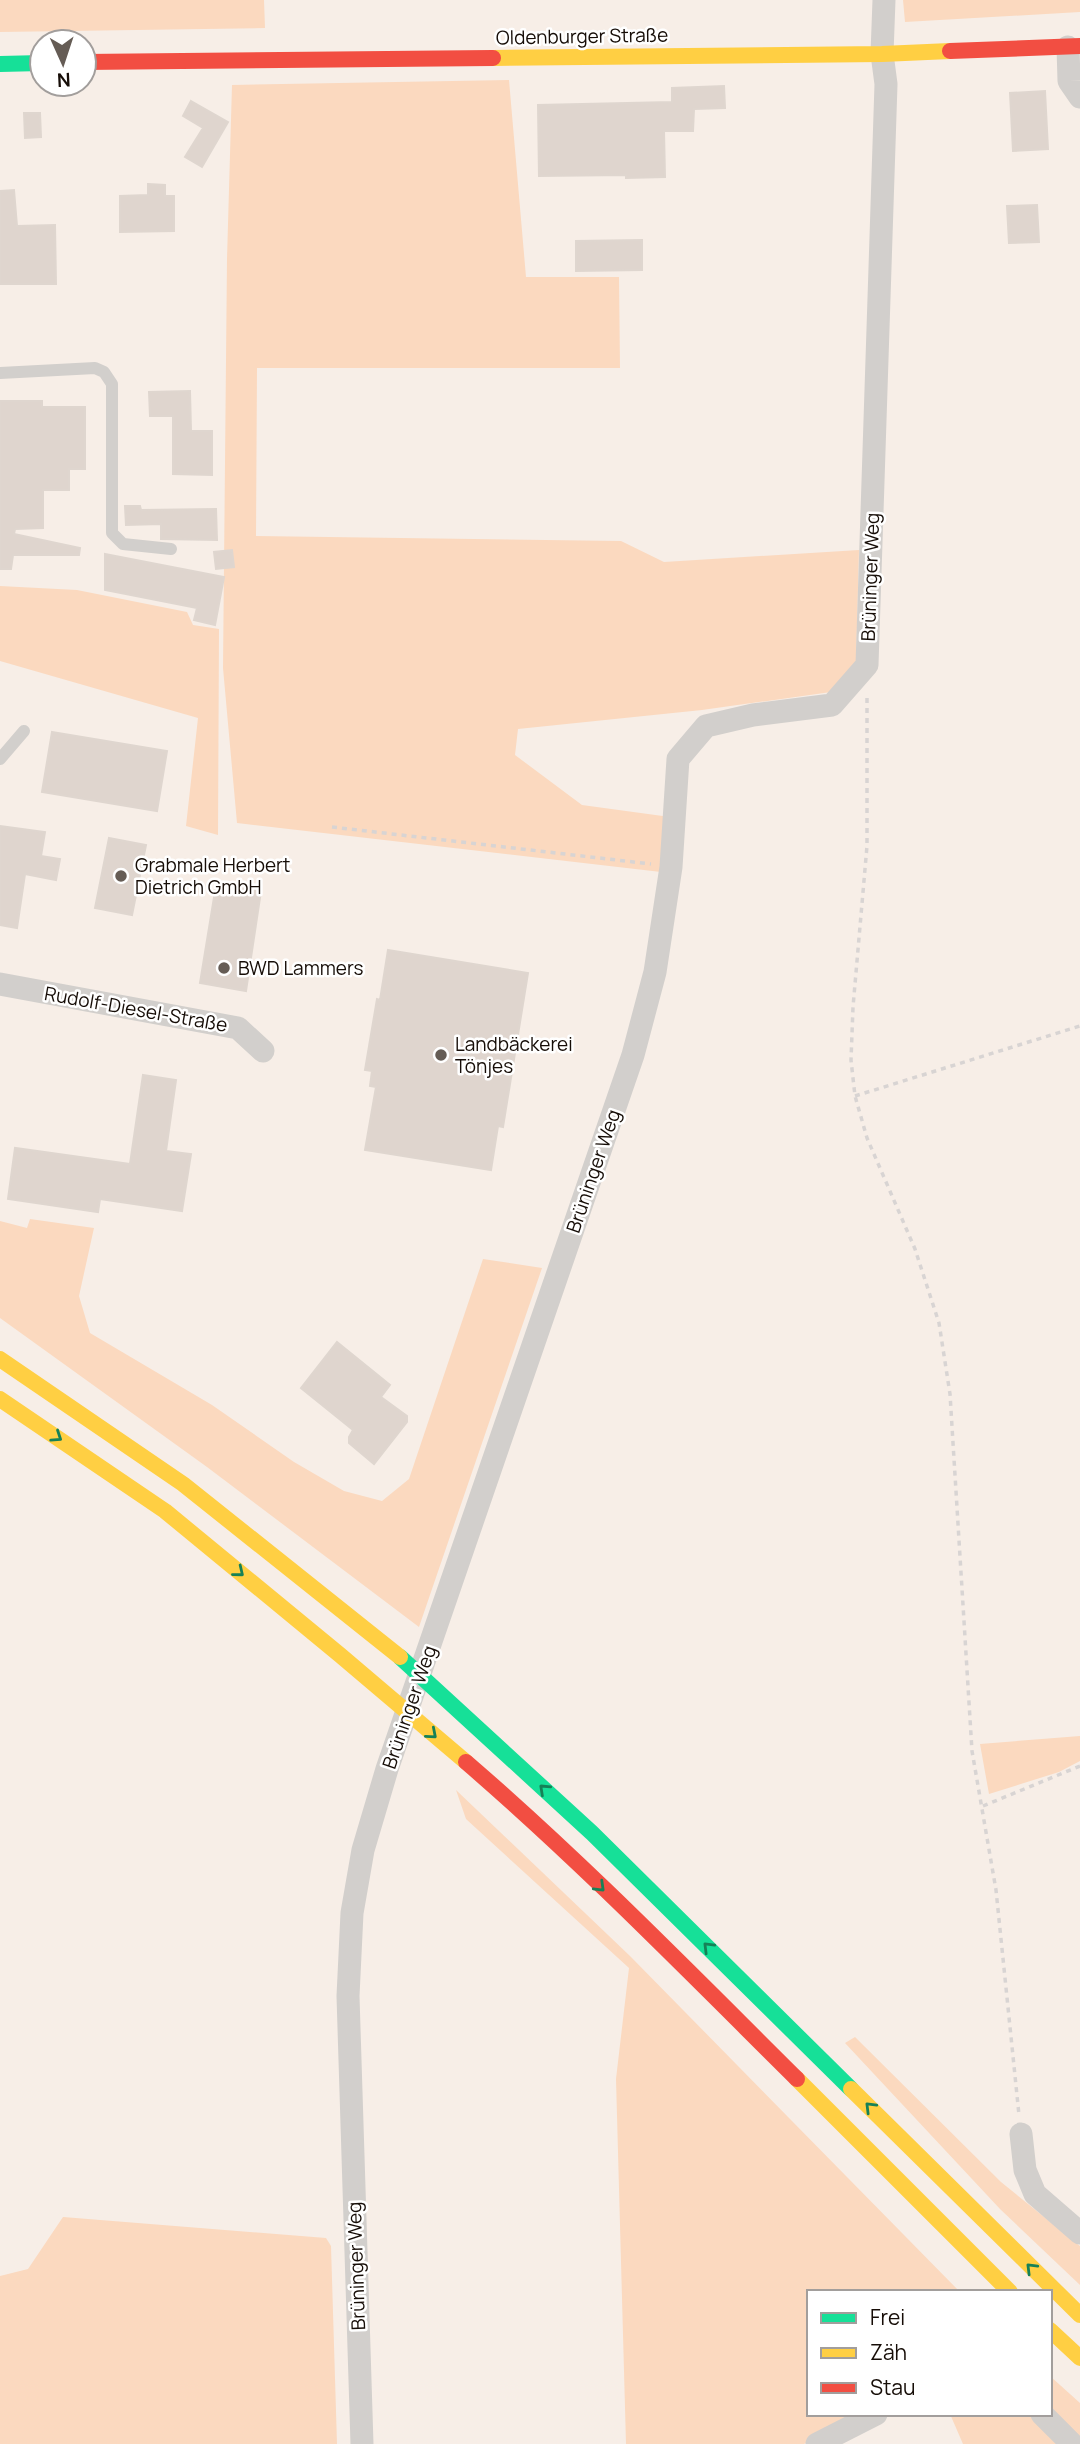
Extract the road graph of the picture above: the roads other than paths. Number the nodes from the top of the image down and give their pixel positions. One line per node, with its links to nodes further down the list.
1 (884, 0): 3 (street, Brüninger Weg)
2 (1074, 47): 3 (main road, Oldenburger Straße); 7 (street)
3 (883, 54): 4 (main road, Oldenburger Straße); 24 (street, Brüninger Weg)
4 (98, 62)
5 (28, 63): 6 (main road)
6 (0, 64)
7 (1080, 97)
8 (0, 373): 9 (lane)
9 (171, 549)
10 (24, 731): 11 (lane)
11 (0, 759)
12 (0, 984): 13 (street, Rudolf-Diesel-Straße)
13 (263, 1051)
14 (0, 1359): 19 (main road, one-way to 14)
15 (0, 1399): 18 (main road, one-way to 18)
16 (1021, 2134): 17 (street)
17 (1080, 2233)
18 (1008, 2290)
19 (1080, 2315)
20 (1052, 2332): 21 (main road)
21 (1080, 2358)
22 (872, 2416): 25 (street)
23 (1044, 2416): 26 (street)
24 (362, 2444)
25 (817, 2444)
26 (1072, 2444)

